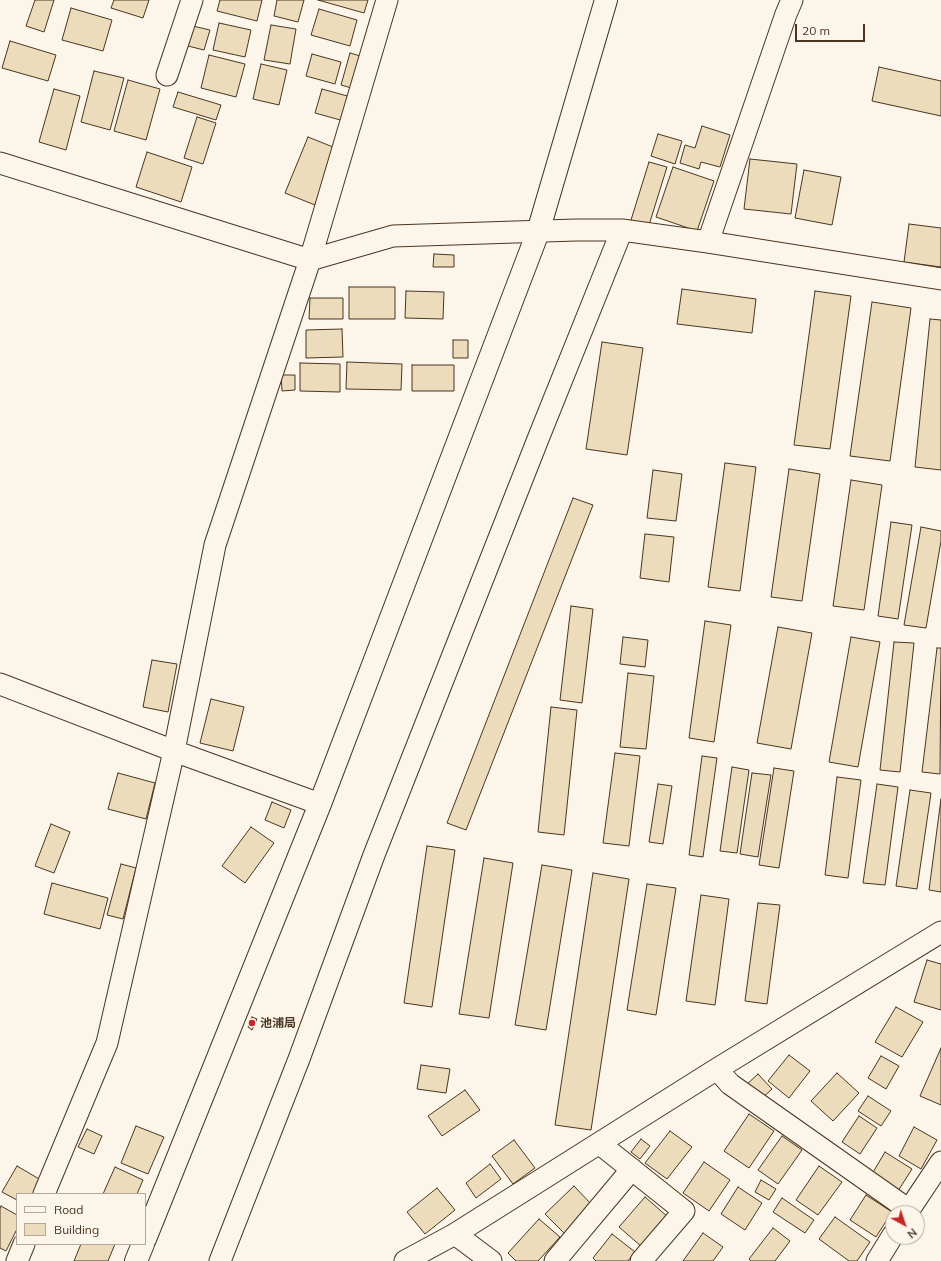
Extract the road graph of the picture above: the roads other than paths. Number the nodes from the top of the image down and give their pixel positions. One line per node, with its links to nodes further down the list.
1 (192, 0): 5 (street)
2 (387, 0): 10 (street)
3 (606, 0): 8 (street)
4 (792, 0): 9 (street)
5 (167, 75)
6 (0, 163): 10 (street)
7 (622, 230): 8 (street); 9 (street); 30 (street)
8 (538, 232): 10 (street); 14 (street)
9 (708, 242): 11 (street)
10 (310, 260): 13 (street)
11 (941, 279)
12 (0, 684): 13 (street)
13 (174, 751): 14 (street); 20 (street)
14 (320, 804): 24 (street)
15 (941, 932): 16 (street)
16 (717, 1069): 17 (street); 21 (street)
17 (600, 1144): 19 (street); 23 (street)
18 (941, 1162): 22 (street)
19 (632, 1169): 33 (street); 34 (street)
20 (44, 1193)
21 (900, 1205)
22 (912, 1205)
23 (455, 1234): 31 (street); 32 (street)
24 (146, 1237)
25 (24, 1245): 28 (street)
26 (143, 1245): 29 (street)
27 (886, 1245): 35 (street)
28 (17, 1261)
29 (136, 1261)
30 (220, 1261)
31 (405, 1261)
32 (491, 1261)
33 (555, 1261)
34 (641, 1261)
35 (876, 1261)

